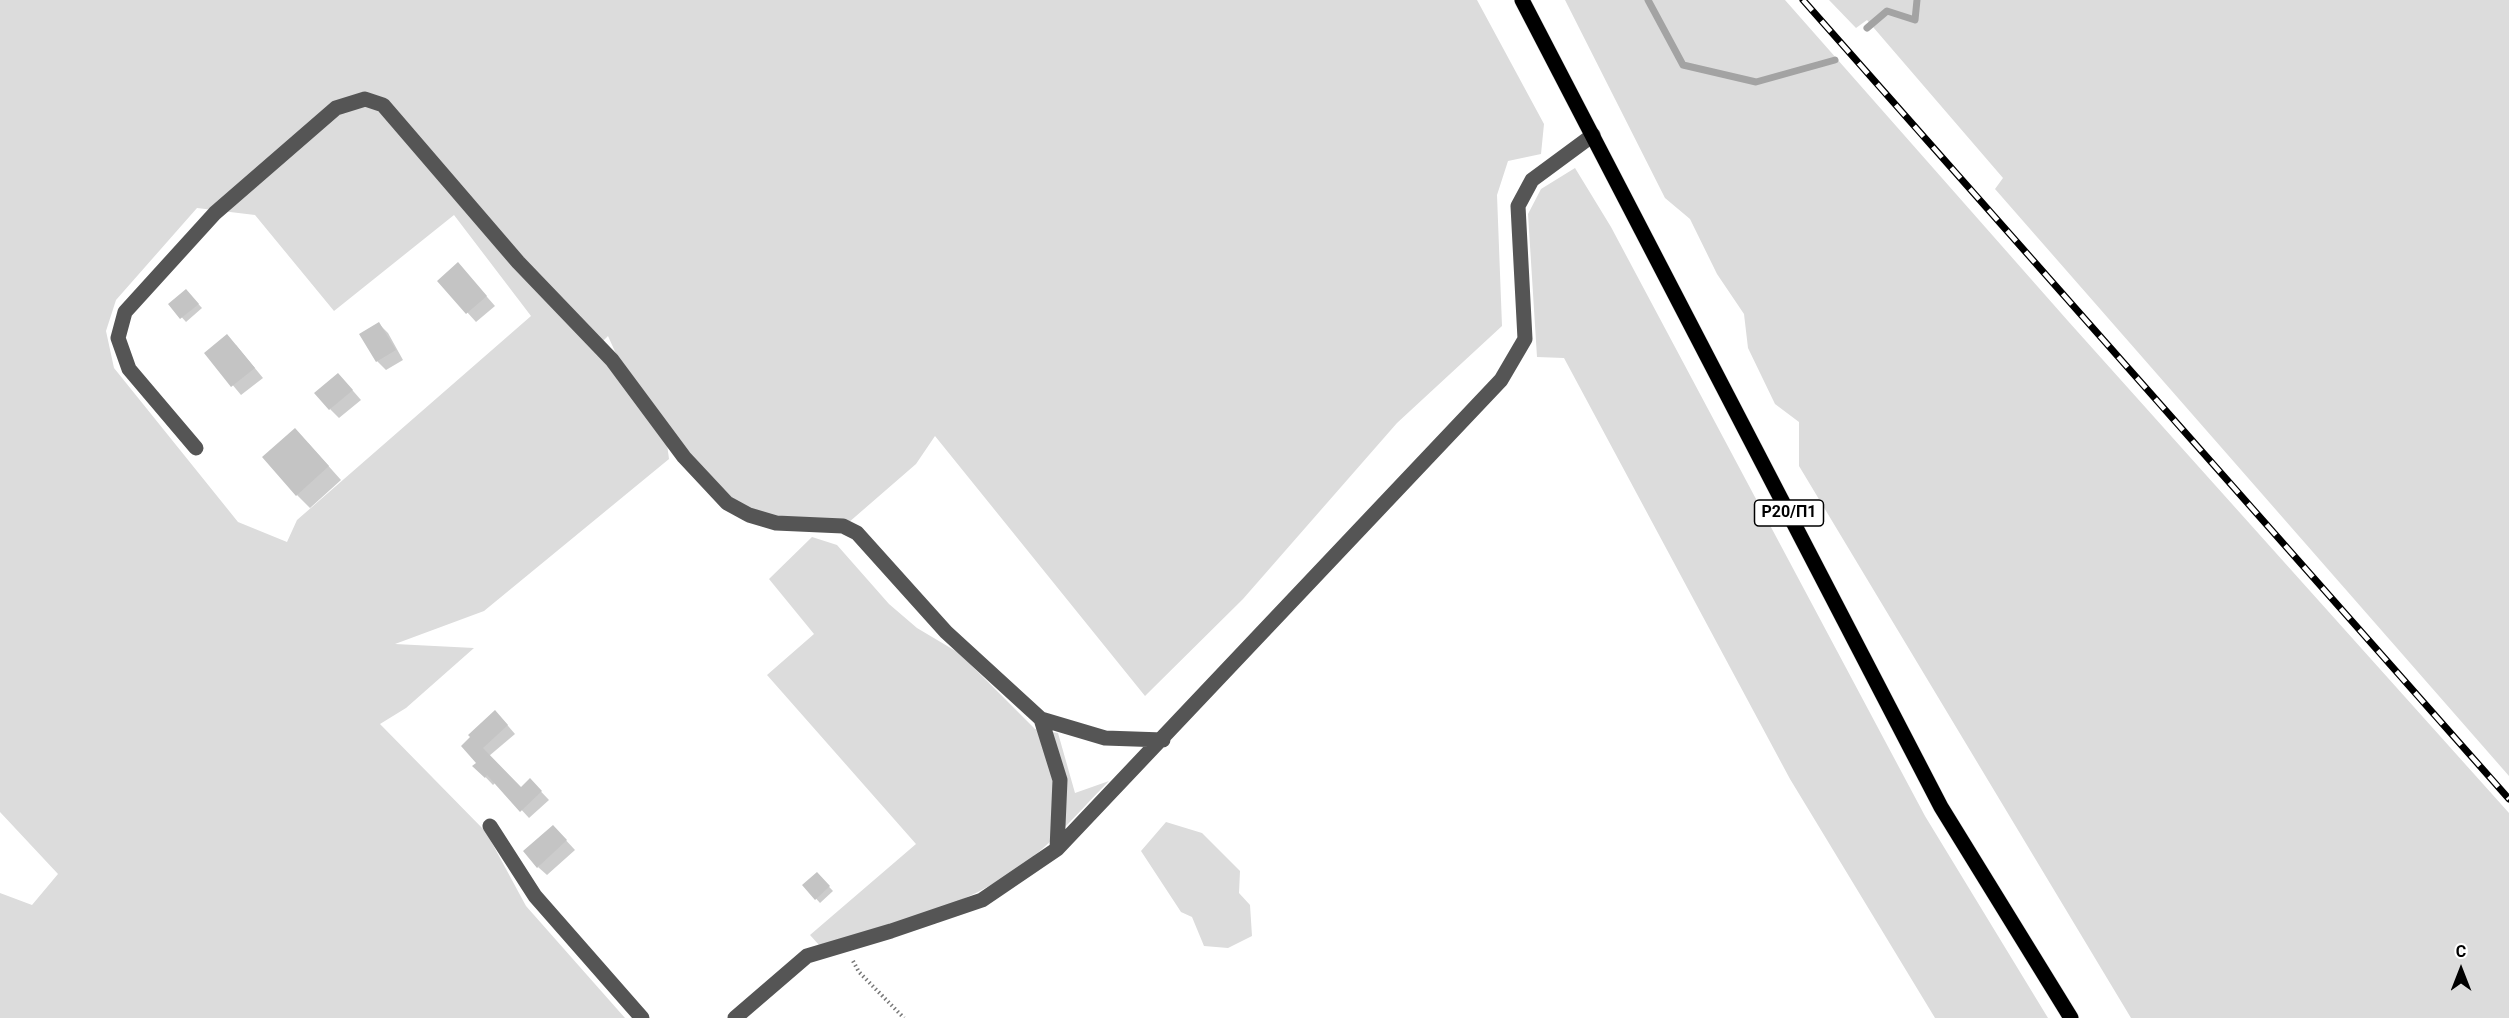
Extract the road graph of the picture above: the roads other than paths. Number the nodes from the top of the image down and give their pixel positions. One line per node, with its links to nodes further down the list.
1 (1522, 0): 2 (main road, Р20/П1)
2 (1593, 135): 5 (street); 10 (main road, Р20/П1)
3 (196, 448): 4 (street)
4 (1041, 719): 5 (street); 7 (street)
5 (1162, 740): 7 (street)
6 (490, 826): 8 (street)
7 (1057, 849): 9 (street)
8 (642, 1018)
9 (735, 1018)
10 (2071, 1018)

